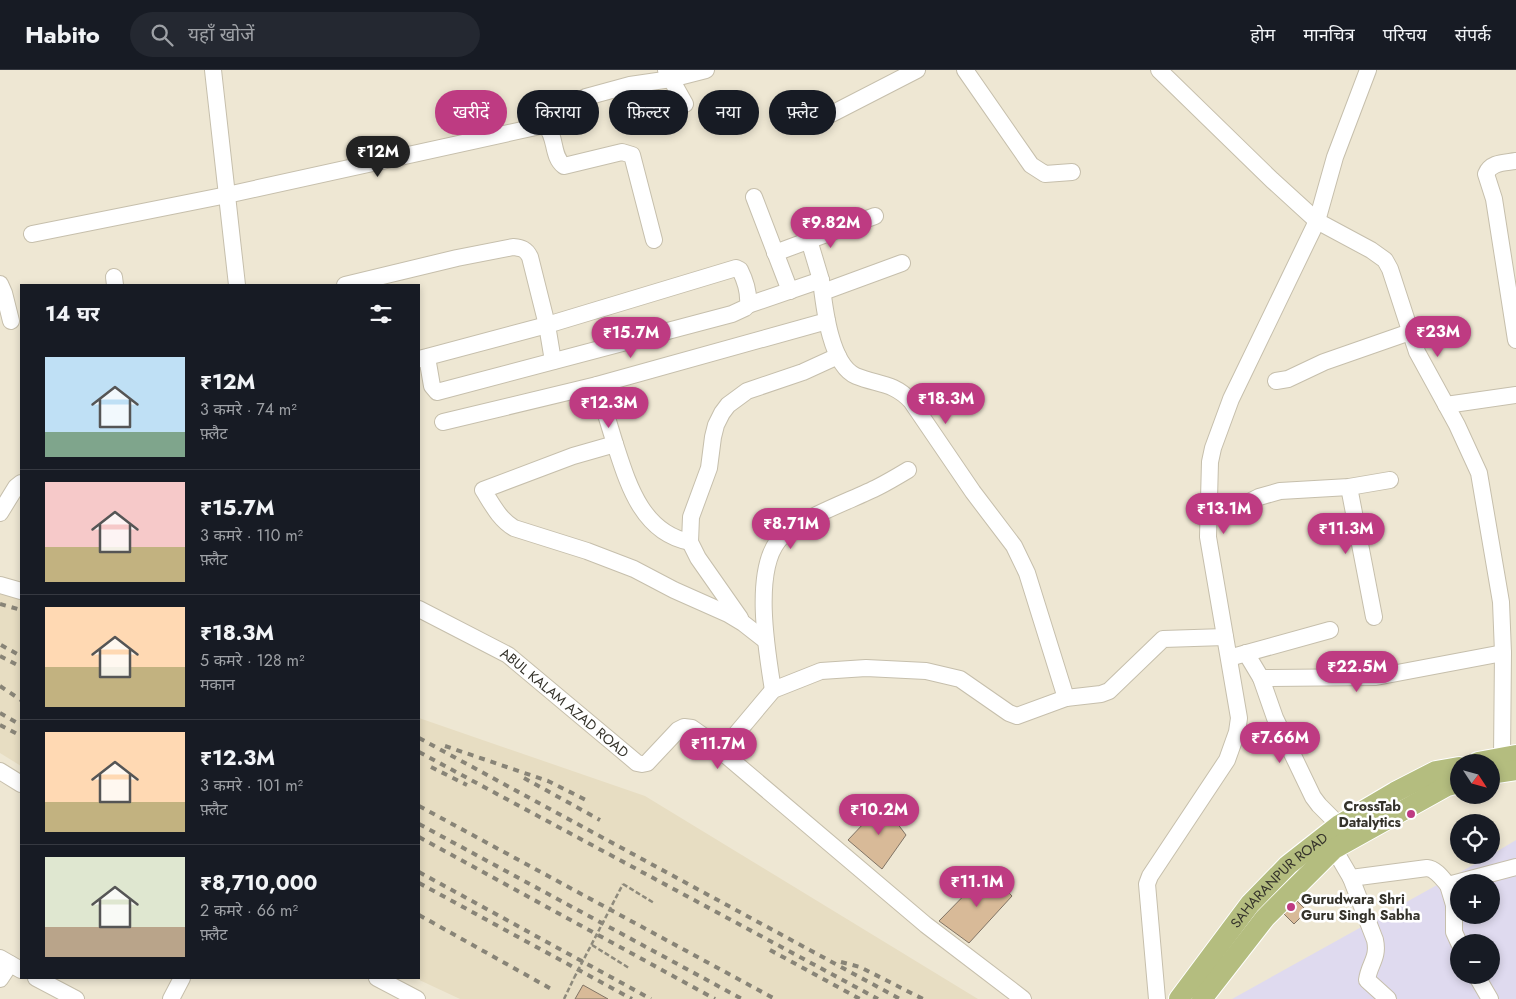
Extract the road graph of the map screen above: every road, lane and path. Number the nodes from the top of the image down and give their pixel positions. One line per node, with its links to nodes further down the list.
1 (706, 70): 7 (street)
2 (917, 70): 10 (street)
3 (965, 70): 14 (street)
4 (1159, 70): 18 (street)
5 (1368, 70): 18 (street)
6 (218, 71): 15 (street)
7 (668, 74): 8 (street); 9 (street)
8 (677, 90)
9 (599, 93)
10 (836, 112)
11 (517, 131): 15 (street)
12 (552, 135): 20 (street)
13 (1516, 161): 35 (street)
14 (1072, 172)
15 (227, 195): 19 (street); 26 (street)
16 (754, 197): 22 (street)
17 (875, 216): 21 (street)
18 (1317, 221): 34 (street); 50 (street)
19 (32, 234)
20 (654, 240)
21 (809, 240): 22 (street); 28 (street)
22 (776, 253): 29 (street)
23 (902, 263): 28 (street)
24 (382, 281): 27 (street); 33 (street)
25 (0, 284): 32 (street)
26 (237, 284)
27 (354, 284)
28 (822, 286): 29 (street); 31 (street)
29 (790, 291): 30 (street)
30 (748, 305): 33 (street); 38 (street)
31 (826, 321): 36 (street); 40 (street)
32 (11, 322)
33 (547, 326): 37 (street); 38 (street)
34 (1410, 332): 39 (street); 42 (street)
35 (1516, 340)
36 (838, 356): 51 (street); 66 (street)
37 (423, 358): 38 (street)
38 (553, 360)
39 (1276, 382)
40 (597, 385): 43 (street); 44 (street)
41 (1516, 395): 42 (street)
42 (1446, 405): 61 (street)
43 (443, 422)
44 (615, 444): 51 (street); 56 (street)
45 (908, 470): 59 (street)
46 (1390, 480): 48 (street)
47 (20, 483): 49 (street)
48 (1350, 487): 50 (street); 55 (street)
49 (2, 504)
50 (1209, 506): 58 (street)
51 (690, 542): 56 (street)
52 (0, 585): 53 (street)
53 (20, 591)
54 (420, 610): 67 (street, ABUL KALAM AZAD ROAD)
55 (1374, 618)
56 (743, 622): 59 (street)
57 (1330, 630): 60 (street)
58 (1225, 637): 62 (street); 66 (street)
59 (766, 640): 65 (street)
60 (1246, 653): 62 (street); 63 (street)
61 (1503, 653): 63 (street); 64 (street)
62 (1229, 658): 93 (street)
63 (1261, 678): 73 (street)
64 (1509, 684): 68 (street)
65 (773, 690): 66 (street); 67 (street)
66 (1066, 698)
67 (721, 752): 92 (street, ABUL KALAM AZAD ROAD)
68 (1506, 764)
69 (1450, 769): 73 (main road, SAHARANPUR ROAD)
70 (0, 771): 71 (street)
71 (20, 783)
72 (1450, 785): 74 (main road, SAHARANPUR ROAD)
73 (1339, 825): 94 (main road, SAHARANPUR ROAD)
74 (1334, 849): 76 (street); 95 (main road, SAHARANPUR ROAD)
75 (1516, 867): 77 (street)
76 (1350, 878): 77 (street); 96 (street)
77 (1448, 885): 79 (street)
78 (654, 903): 80 (path, bridge)
79 (1455, 934)
80 (592, 945): 82 (path); 91 (path, bridge)
81 (10, 964): 83 (street)
82 (629, 968)
83 (0, 979)
84 (38, 979): 88 (street)
85 (181, 979): 89 (street)
86 (379, 979): 90 (street)
87 (1481, 984): 97 (street)
88 (76, 999)
89 (171, 999)
90 (417, 999)
91 (564, 999)
92 (1023, 999)
93 (1157, 999)
94 (1179, 999)
95 (1202, 999)
96 (1388, 999)
97 (1490, 999)

